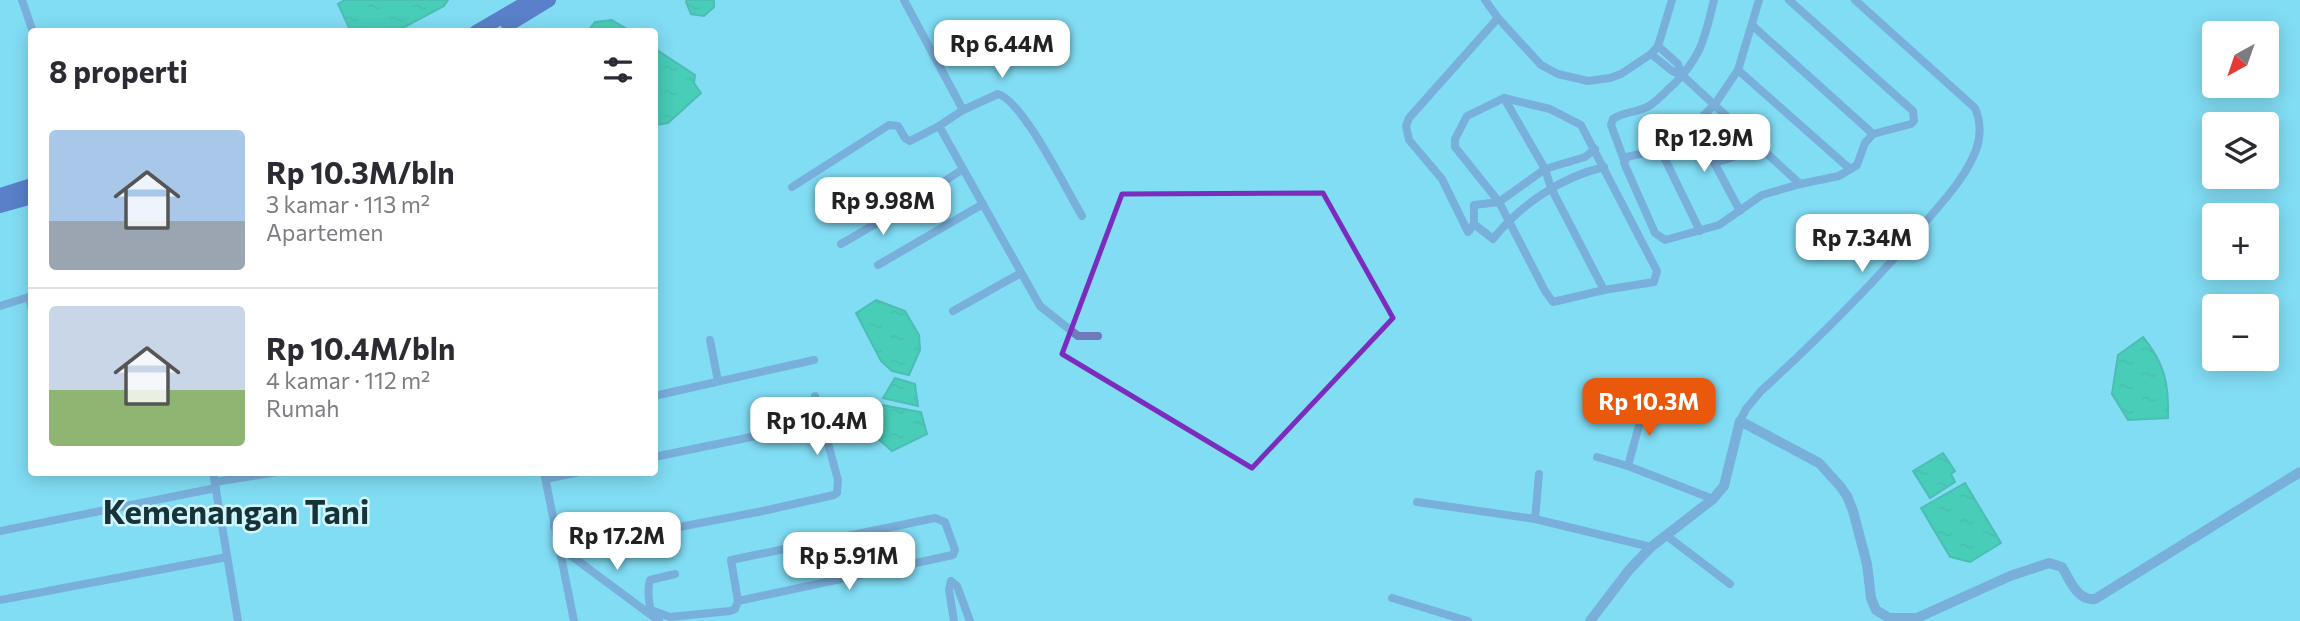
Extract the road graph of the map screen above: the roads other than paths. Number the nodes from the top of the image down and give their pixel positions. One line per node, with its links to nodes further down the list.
1 (22, 0): 13 (street)
2 (531, 0): 14 (highway)
3 (549, 0): 15 (highway)
4 (904, 0): 22 (street)
5 (1485, 0): 11 (street)
6 (1672, 0): 16 (street)
7 (1714, 0): 19 (street)
8 (1759, 0): 12 (street)
9 (1789, 0): 25 (street)
10 (1855, 0): 63 (street)
11 (1498, 18): 17 (street); 47 (street)
12 (1753, 26): 18 (street); 25 (street)
13 (32, 28)
14 (485, 28)
15 (504, 28)
16 (1658, 46): 17 (street); 19 (street)
17 (1651, 54): 19 (street)
18 (1738, 70): 21 (street); 34 (street)
19 (1682, 75): 21 (street); 29 (street)
20 (1504, 98): 27 (street); 33 (street); 41 (street)
21 (1715, 104): 23 (street); 26 (street)
22 (963, 110): 24 (street); 45 (street)
23 (1694, 125): 28 (street); 30 (street)
24 (939, 126): 32 (street); 37 (street)
25 (1873, 134): 34 (street)
26 (1762, 148): 30 (street); 35 (street)
27 (1595, 149): 31 (street); 33 (street)
28 (1660, 149): 29 (street); 48 (street)
29 (1624, 160): 48 (street)
30 (1715, 163): 44 (street)
31 (1604, 167): 38 (street); 52 (street)
32 (963, 169): 42 (street); 49 (street)
33 (1545, 169): 38 (street); 41 (street)
34 (1850, 169): 35 (street)
35 (1800, 184): 44 (street)
36 (28, 186): 39 (highway)
37 (792, 187)
38 (1551, 188): 46 (street); 52 (street)
39 (0, 195)
40 (28, 198): 43 (highway)
41 (1499, 202): 46 (street); 47 (street)
42 (983, 204): 50 (street); 51 (street)
43 (0, 206)
44 (1740, 211): 48 (street)
45 (1082, 216)
46 (1507, 221): 47 (street); 52 (street)
47 (1474, 224)
48 (1700, 231)
49 (841, 244)
50 (878, 265)
51 (1021, 273): 55 (street); 56 (street)
52 (1604, 290)
53 (28, 297): 54 (street)
54 (0, 306)
55 (953, 311)
56 (1098, 336)
57 (710, 340): 59 (street)
58 (814, 360): 59 (street)
59 (718, 381): 60 (street)
60 (658, 395)
61 (815, 396): 64 (street)
62 (1644, 403): 67 (street)
63 (1740, 421): 68 (street); 73 (street)
64 (824, 422): 65 (street); 76 (street)
65 (658, 456)
66 (1597, 457): 67 (street)
67 (1628, 467): 73 (street)
68 (2300, 472)
69 (1539, 474): 75 (street)
70 (250, 476): 72 (street)
71 (545, 476): 76 (street)
72 (214, 481): 77 (street); 81 (street)
73 (1713, 499): 78 (street)
74 (1417, 502): 75 (street)
75 (1535, 519): 80 (street)
76 (554, 526): 79 (street)
77 (0, 531)
78 (1667, 536): 80 (street); 83 (street)
79 (558, 546): 87 (street); 89 (street)
80 (1651, 548): 93 (street)
81 (228, 556): 85 (street); 88 (street)
82 (675, 574): 87 (street)
83 (1730, 584)
84 (1392, 598): 92 (street)
85 (0, 600)
86 (738, 601): 86 (street); 87 (street)
87 (654, 617)
88 (238, 621)
89 (574, 621)
90 (954, 621): 91 (street)
91 (971, 621)
92 (1468, 621)
93 (1590, 621)

